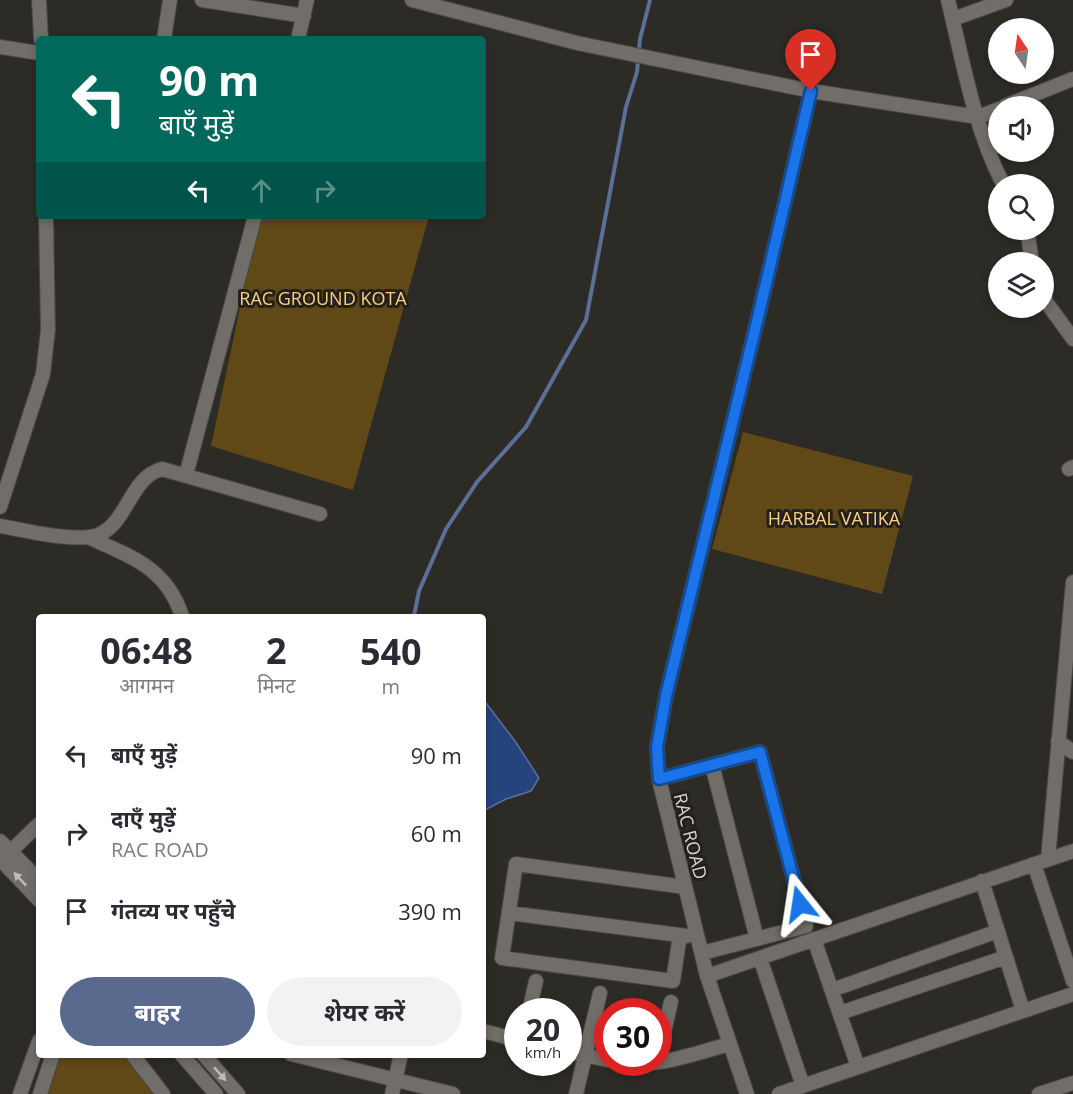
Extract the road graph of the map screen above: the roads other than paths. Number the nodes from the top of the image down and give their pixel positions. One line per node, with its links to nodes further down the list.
1 (39, 0): 10 (street)
2 (170, 0): 11 (street)
3 (202, 0): 8 (street)
4 (307, 0): 8 (street)
5 (412, 0): 16 (street)
6 (948, 0): 9 (street)
7 (1006, 0): 9 (street)
8 (304, 16): 12 (street)
9 (953, 19): 19 (street)
10 (41, 36)
11 (164, 36)
12 (299, 36)
13 (0, 47): 14 (street)
14 (36, 53)
15 (1073, 79): 17 (street)
16 (811, 91): 19 (street); 36 (street, RAC ROAD)
17 (1030, 96)
18 (988, 113): 19 (street)
19 (978, 117): 20 (street)
20 (997, 174)
21 (46, 219): 26 (street)
22 (254, 219): 25 (street)
23 (1054, 313): 24 (street)
24 (1073, 339)
25 (186, 475): 27 (street); 29 (street)
26 (0, 507)
27 (320, 514)
28 (0, 526): 29 (street)
29 (88, 537): 31 (street)
30 (1073, 582): 32 (street)
31 (181, 614)
32 (1070, 645): 33 (street)
33 (1058, 741): 34 (street); 41 (street)
34 (1073, 752)
35 (712, 765): 36 (street); 51 (street); 51 (street)
36 (659, 779): 45 (street, RAC ROAD)
37 (36, 827): 40 (street)
38 (0, 841): 40 (street)
39 (1073, 851): 41 (street)
40 (5, 855): 43 (street); 46 (street, one-way to 40)
41 (1048, 859): 42 (street)
42 (1034, 864): 44 (street); 58 (street)
43 (36, 878)
44 (982, 882): 48 (street); 52 (street)
45 (685, 887): 47 (street); 50 (street, RAC ROAD)
46 (36, 896)
47 (509, 914): 49 (street); 49 (street)
48 (998, 931): 54 (street); 59 (street)
49 (680, 935): 50 (street)
50 (698, 939): 53 (street, RAC ROAD)
51 (757, 939): 53 (street)
52 (814, 939): 55 (street); 59 (street)
53 (702, 953): 56 (street, RAC ROAD)
54 (1006, 957): 63 (street); 64 (street)
55 (760, 958): 56 (street); 81 (street)
56 (707, 976): 67 (street, RAC ROAD)
57 (536, 981): 62 (street)
58 (1073, 981)
59 (832, 990): 64 (street)
60 (600, 993): 70 (street)
61 (1073, 994): 63 (street)
62 (532, 998)
63 (1023, 1011): 79 (street)
64 (840, 1013): 79 (street)
65 (486, 1032): 66 (street)
66 (504, 1036)
67 (730, 1044): 78 (street); 90 (street, RAC ROAD)
68 (36, 1049): 83 (street)
69 (582, 1055): 70 (street)
70 (585, 1056): 77 (street); 89 (street)
71 (52, 1058): 84 (street)
72 (135, 1058): 85 (street)
73 (184, 1058): 86 (street)
74 (206, 1058): 87 (street, one-way to 87)
75 (303, 1058): 82 (street)
76 (400, 1058): 82 (street)
77 (594, 1058)
78 (672, 1058)
79 (858, 1067): 81 (street)
80 (1073, 1083): 92 (street)
81 (803, 1086): 91 (street)
82 (394, 1087): 88 (street)
83 (20, 1094)
84 (40, 1094)
85 (163, 1094)
86 (216, 1094)
87 (238, 1094)
88 (453, 1094)
89 (576, 1094)
90 (747, 1094)
91 (779, 1094)
92 (1039, 1094)

